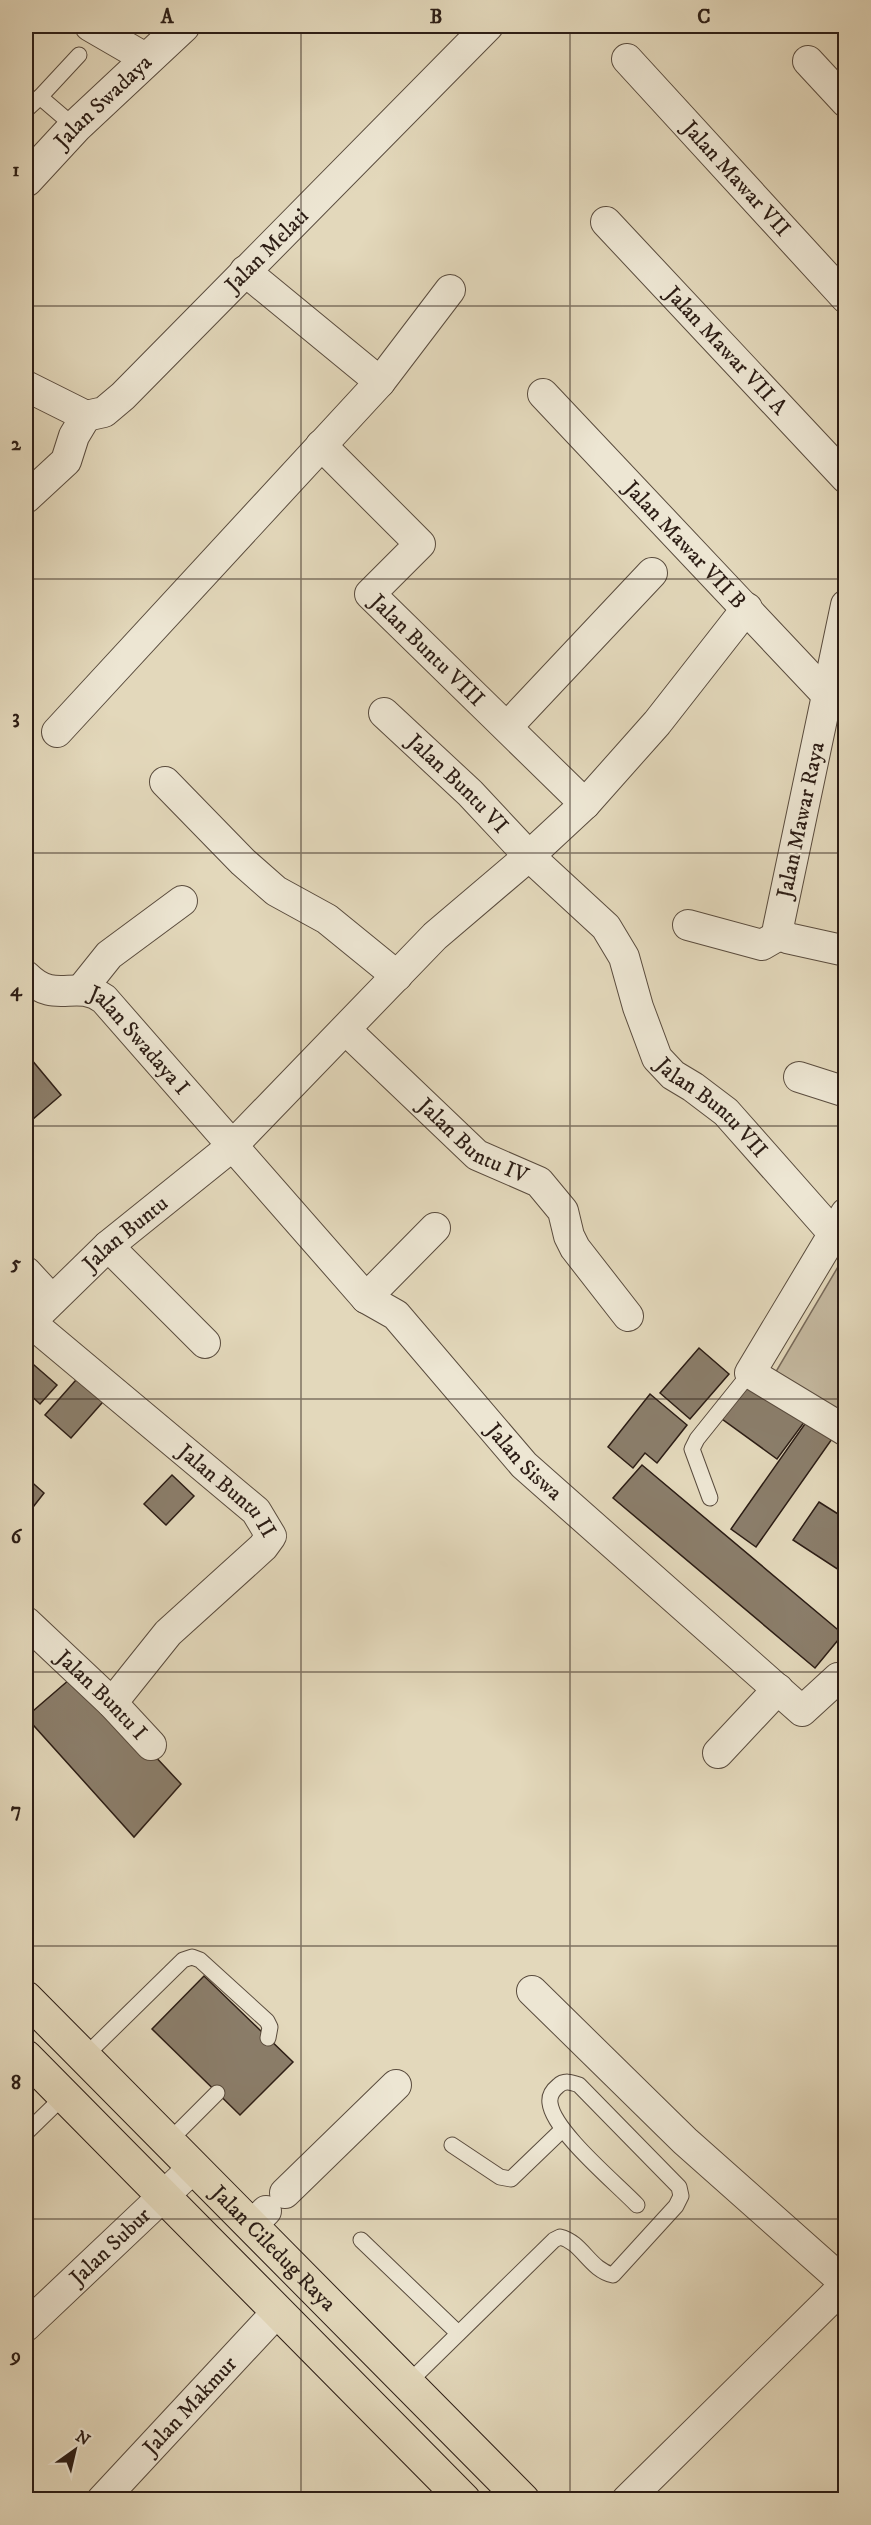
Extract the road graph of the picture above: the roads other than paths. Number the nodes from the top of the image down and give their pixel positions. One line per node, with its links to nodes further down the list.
1 (90, 26): 5 (street)
2 (183, 26): 5 (street, Jalan Swadaya)
3 (488, 26): 14 (street, Jalan Melati)
4 (79, 55): 8 (lane)
5 (147, 59): 11 (street, Jalan Swadaya)
6 (627, 59): 16 (street, Jalan Mawar VII)
7 (808, 61): 9 (street)
8 (40, 97): 10 (lane); 11 (lane)
9 (846, 102)
10 (26, 110)
11 (75, 127): 12 (street, Jalan Swadaya)
12 (26, 180)
13 (606, 222): 22 (street, Jalan Mawar VII A)
14 (245, 271): 17 (street); 20 (street, Jalan Melati)
15 (450, 290): 17 (street)
16 (846, 298)
17 (380, 382): 21 (street)
18 (26, 386): 20 (street)
19 (543, 394): 26 (street, Jalan Mawar VII B)
20 (86, 416): 23 (street)
21 (321, 445): 29 (street, Jalan Buntu VIII); 30 (street)
22 (846, 478)
23 (26, 498)
24 (652, 573): 29 (street)
25 (846, 605): 27 (street, Jalan Mawar Raya)
26 (747, 608): 27 (street, Jalan Mawar VII B); 32 (street, Jalan Buntu)
27 (827, 695): 36 (street, Jalan Mawar Raya)
28 (384, 713): 33 (street, Jalan Buntu VI)
29 (507, 727): 32 (street, Jalan Buntu VIII)
30 (57, 732)
31 (165, 782): 39 (street)
32 (585, 804): 33 (street, Jalan Buntu)
33 (529, 856): 39 (street, Jalan Buntu); 45 (street, Jalan Buntu VII)
34 (182, 901): 40 (street)
35 (688, 926): 36 (street)
36 (781, 934): 37 (street)
37 (846, 951)
38 (26, 976): 40 (street, Jalan Swadaya I)
39 (397, 976): 41 (street, Jalan Buntu)
40 (81, 990): 44 (street, Jalan Swadaya I)
41 (346, 1030): 44 (street, Jalan Buntu); 51 (street, Jalan Buntu IV)
42 (799, 1077): 43 (street)
43 (846, 1092)
44 (231, 1147): 47 (street, Jalan Buntu); 49 (street, Jalan Siswa)
45 (840, 1223): 54 (street)
46 (435, 1228): 49 (street)
47 (108, 1246): 50 (street, Jalan Buntu); 53 (street)
48 (26, 1272): 50 (street)
49 (366, 1298): 59 (street, Jalan Siswa)
50 (52, 1300): 52 (street, Jalan Buntu)
51 (628, 1316)
52 (28, 1324): 60 (street, Jalan Buntu II)
53 (205, 1343)
54 (750, 1373): 55 (street); 56 (lane)
55 (846, 1431)
56 (710, 1498)
57 (26, 1622): 60 (street, Jalan Buntu I)
58 (846, 1684): 59 (street, Jalan Siswa)
59 (778, 1689): 62 (street)
60 (112, 1703): 61 (street, Jalan Buntu I)
61 (151, 1745)
62 (718, 1753)
63 (532, 1991): 81 (street)
64 (26, 1998): 67 (main road, Jalan Ciledug Raya)
65 (268, 2038): 67 (lane)
66 (26, 2057): 69 (main road, Jalan Ciledug Raya)
67 (84, 2057): 69 (main road); 73 (main road, Jalan Ciledug Raya)
68 (396, 2085): 79 (street)
69 (59, 2092): 72 (lane); 76 (main road, Jalan Ciledug Raya)
70 (217, 2092): 73 (lane)
71 (562, 2130): 74 (lane); 78 (lane); 84 (lane)
72 (26, 2133)
73 (168, 2142): 75 (main road, Jalan Ciledug Raya); 76 (main road)
74 (452, 2145)
75 (193, 2168): 77 (street, Jalan Subur); 79 (main road, Jalan Ciledug Raya)
76 (137, 2171): 77 (main road, Jalan Ciledug Raya)
77 (162, 2196): 82 (main road, Jalan Ciledug Raya); 83 (street, Jalan Subur)
78 (637, 2205)
79 (268, 2210): 85 (main road, Jalan Ciledug Raya)
80 (361, 2240): 84 (lane)
81 (846, 2284): 89 (street)
82 (277, 2312): 86 (street, Jalan Makmur); 87 (main road, Jalan Ciledug Raya)
83 (26, 2326)
84 (458, 2333): 85 (lane)
85 (408, 2383): 88 (main road, Jalan Ciledug Raya)
86 (102, 2499)
87 (464, 2499)
88 (523, 2499)
89 (627, 2499)

